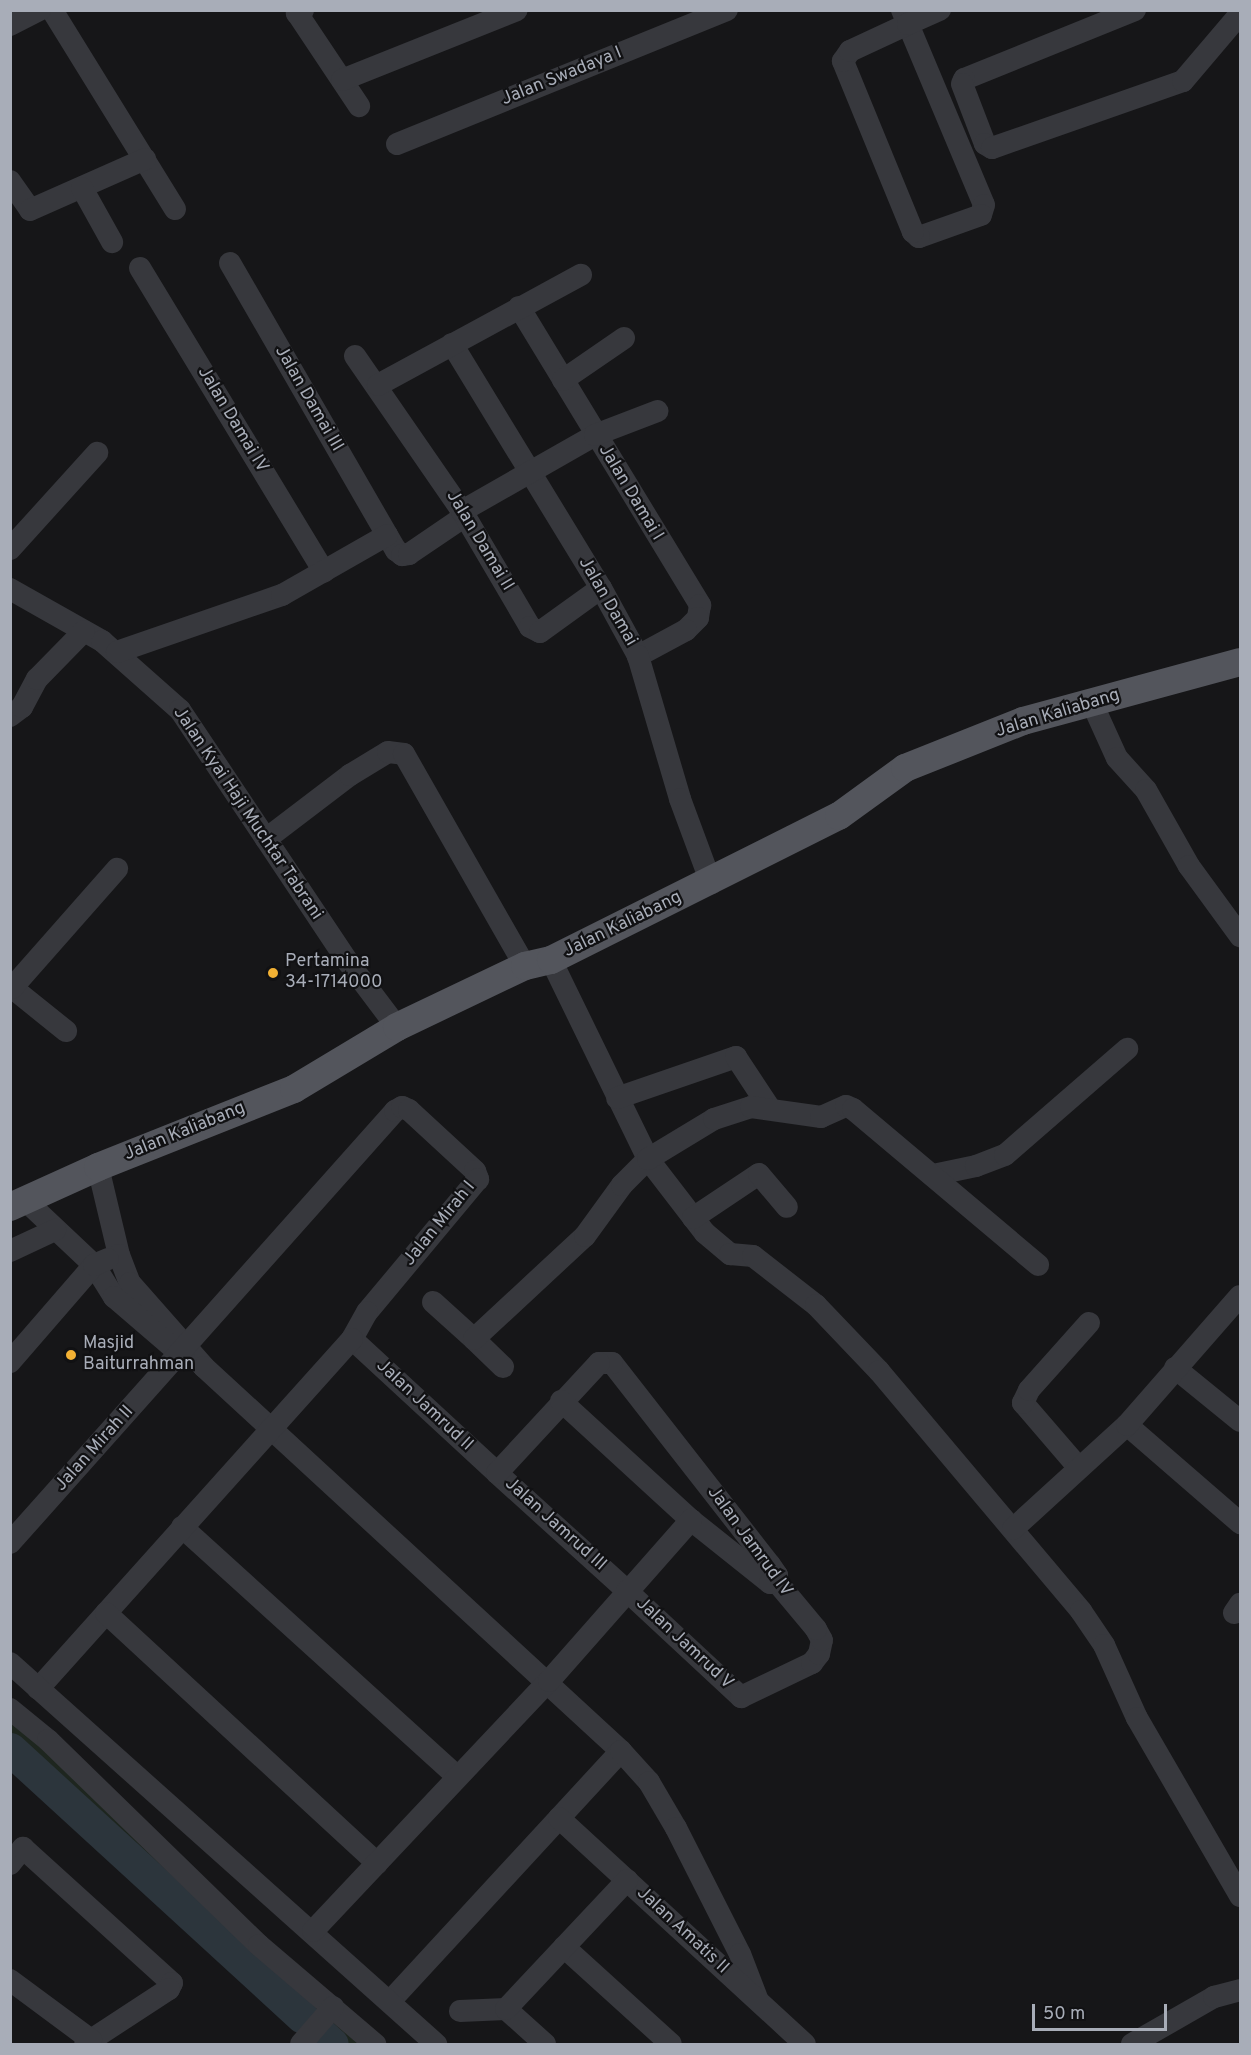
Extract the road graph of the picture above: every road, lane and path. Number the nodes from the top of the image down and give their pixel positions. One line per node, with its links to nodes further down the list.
1 (517, 10): 10 (street)
2 (727, 10): 12 (street, Jalan Swadaya I)
3 (940, 10): 7 (street)
4 (1135, 10): 8 (street)
5 (39, 11): 9 (street); 13 (street)
6 (299, 11): 10 (street)
7 (905, 17): 7 (street)
8 (1237, 22)
9 (10, 25)
10 (342, 80): 11 (street)
11 (359, 106)
12 (397, 144)
13 (145, 159): 15 (street); 16 (street)
14 (10, 181): 15 (street)
15 (82, 188): 17 (street)
16 (175, 209)
17 (112, 242)
18 (230, 263): 32 (street, Jalan Damai III)
19 (140, 268): 34 (street, Jalan Damai IV)
20 (581, 275): 21 (street)
21 (519, 307): 23 (street); 25 (street, Jalan Damai I)
22 (624, 338): 25 (street)
23 (452, 344): 26 (street); 30 (street, Jalan Damai)
24 (355, 356): 26 (street, Jalan Damai II)
25 (563, 380): 28 (street, Jalan Damai I)
26 (378, 385): 31 (street, Jalan Damai II)
27 (658, 411): 28 (street)
28 (595, 435): 30 (street); 39 (street, Jalan Damai I)
29 (98, 453): 33 (street)
30 (530, 472): 31 (street); 35 (street, Jalan Damai)
31 (463, 514): 32 (street, Jalan Damai III); 35 (street, Jalan Damai II)
32 (387, 535): 34 (street)
33 (10, 549)
34 (324, 572): 38 (street)
35 (601, 588): 39 (street, Jalan Damai)
36 (10, 589): 37 (street, Jalan Kyai Haji Muchtar Tabrani)
37 (84, 631): 38 (street, Jalan Kyai Haji Muchtar Tabrani); 42 (street)
38 (117, 652): 43 (street, Jalan Kyai Haji Muchtar Tabrani)
39 (638, 656): 45 (street, Jalan Damai)
40 (1240, 662): 41 (main road, Jalan Kaliabang)
41 (1092, 703): 45 (main road, Jalan Kaliabang); 46 (street)
42 (10, 716)
43 (266, 839): 47 (street); 49 (street, Jalan Kyai Haji Muchtar Tabrani)
44 (117, 869): 48 (street)
45 (711, 883): 47 (main road, Jalan Kaliabang)
46 (1240, 936)
47 (538, 963): 49 (main road, Jalan Kaliabang); 52 (street)
48 (13, 993): 50 (street)
49 (397, 1027): 55 (main road, Jalan Kaliabang)
50 (66, 1031)
51 (1127, 1049): 56 (street)
52 (618, 1098): 53 (street); 54 (street)
53 (769, 1107): 54 (street); 56 (street)
54 (648, 1159): 59 (street); 69 (street)
55 (98, 1167): 57 (main road, Jalan Kaliabang); 62 (street)
56 (933, 1175): 64 (street)
57 (18, 1204): 60 (street)
58 (787, 1207): 59 (street)
59 (693, 1218): 84 (street)
60 (55, 1230): 61 (street); 63 (street)
61 (10, 1251)
62 (119, 1255): 63 (street); 70 (street)
63 (94, 1265): 70 (street); 71 (street)
64 (1038, 1265)
65 (433, 1302): 69 (street)
66 (1237, 1308): 74 (street)
67 (1089, 1323): 79 (street)
68 (352, 1339): 70 (street, Jalan Mirah I); 78 (street, Jalan Mirah I); 80 (street, Jalan Jamrud II)
69 (474, 1339): 73 (street)
70 (183, 1350): 78 (street); 85 (street, Jalan Mirah II)
71 (10, 1362)
72 (612, 1362): 75 (street, Jalan Jamrud III); 86 (street, Jalan Jamrud IV)
73 (503, 1367)
74 (1175, 1368): 76 (street); 77 (street)
75 (561, 1401): 80 (street, Jalan Jamrud III); 81 (street)
76 (1240, 1421)
77 (1127, 1425): 79 (street); 82 (street)
78 (269, 1430): 83 (street, Jalan Mirah I); 90 (street)
79 (1079, 1468): 84 (street)
80 (497, 1473): 87 (street, Jalan Jamrud III)
81 (691, 1520): 86 (street); 87 (street)
82 (1240, 1523)
83 (182, 1527): 88 (street, Jalan Mirah I); 95 (street)
84 (1013, 1529): 100 (street)
85 (10, 1543)
86 (776, 1581): 92 (street, Jalan Jamrud IV)
87 (627, 1591): 90 (street); 92 (street, Jalan Jamrud V)
88 (106, 1612): 91 (street, Jalan Mirah I); 98 (street)
89 (10, 1662): 91 (street)
90 (549, 1681): 94 (street); 95 (street)
91 (38, 1689): 101 (street)
92 (741, 1697)
93 (10, 1709): 108 (street)
94 (621, 1751): 96 (street); 106 (street)
95 (458, 1777): 98 (street)
96 (559, 1818): 99 (street, Jalan Amatis II); 105 (street)
97 (15, 1850): 111 (street)
98 (377, 1863): 101 (street)
99 (627, 1880): 102 (street); 106 (street, Jalan Amatis II)
100 (1240, 1896)
101 (313, 1930): 105 (street)
102 (564, 1947): 107 (street); 115 (street)
103 (10, 1980): 111 (street)
104 (1233, 1991): 117 (street)
105 (390, 2001): 113 (street)
106 (759, 2002): 116 (street, Jalan Amatis II)
107 (506, 2009): 109 (street); 114 (street)
108 (330, 2011): 110 (street); 112 (street)
109 (460, 2011)
110 (306, 2039)
111 (88, 2042)
112 (375, 2044)
113 (436, 2044)
114 (545, 2044)
115 (671, 2044)
116 (805, 2044)
117 (1132, 2044)

